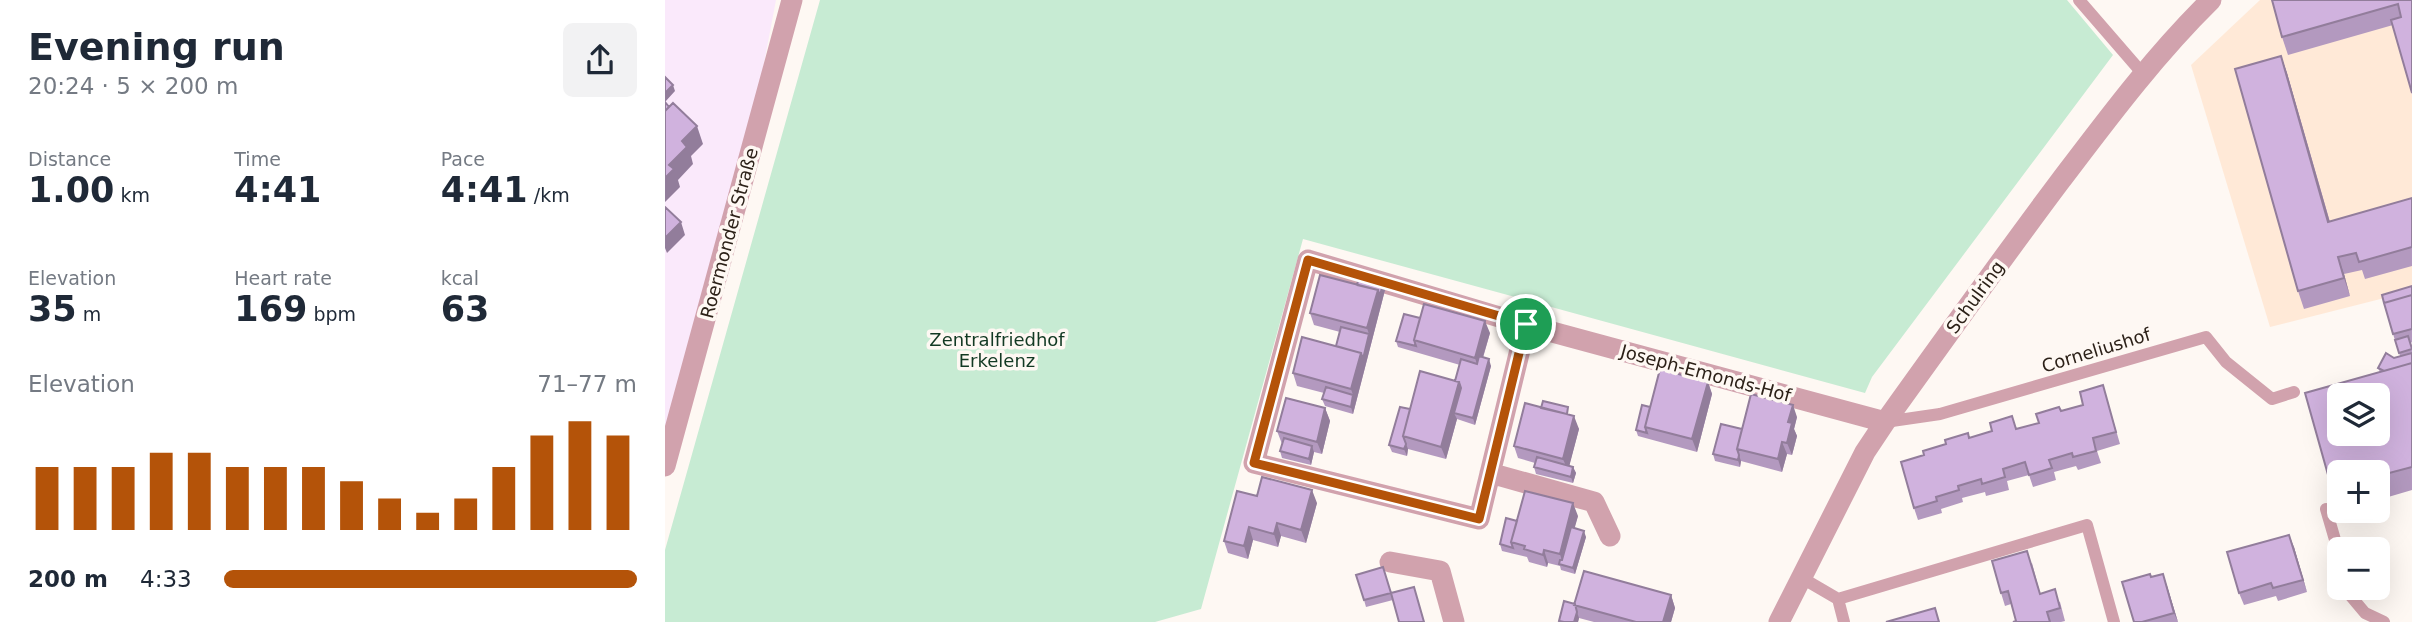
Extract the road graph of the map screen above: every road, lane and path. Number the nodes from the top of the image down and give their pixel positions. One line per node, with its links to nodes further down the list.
1 (792, 0): 8 (street, Roermonder Straße)
2 (2078, 0): 4 (lane)
3 (2211, 0): 4 (street, Schulring)
4 (2143, 74): 7 (street, Schulring)
5 (1526, 324): 7 (street, Joseph-Emonds-Hof); 9 (street, Joseph-Emonds-Hof); 9 (street, Joseph-Emonds-Hof)
6 (2294, 392): 7 (lane, Corneliushof)
7 (1885, 422): 14 (street, Schulring)
8 (665, 466)
9 (1490, 473): 11 (street)
10 (2326, 509): 12 (lane)
11 (1610, 536)
12 (2334, 537)
13 (1390, 562): 17 (street)
14 (1802, 578): 15 (lane); 18 (street, Schulring)
15 (1838, 599): 19 (lane); 20 (lane)
16 (2354, 600): 21 (lane)
17 (1454, 622)
18 (1779, 622)
19 (1844, 622)
20 (2114, 622)
21 (2384, 622)

